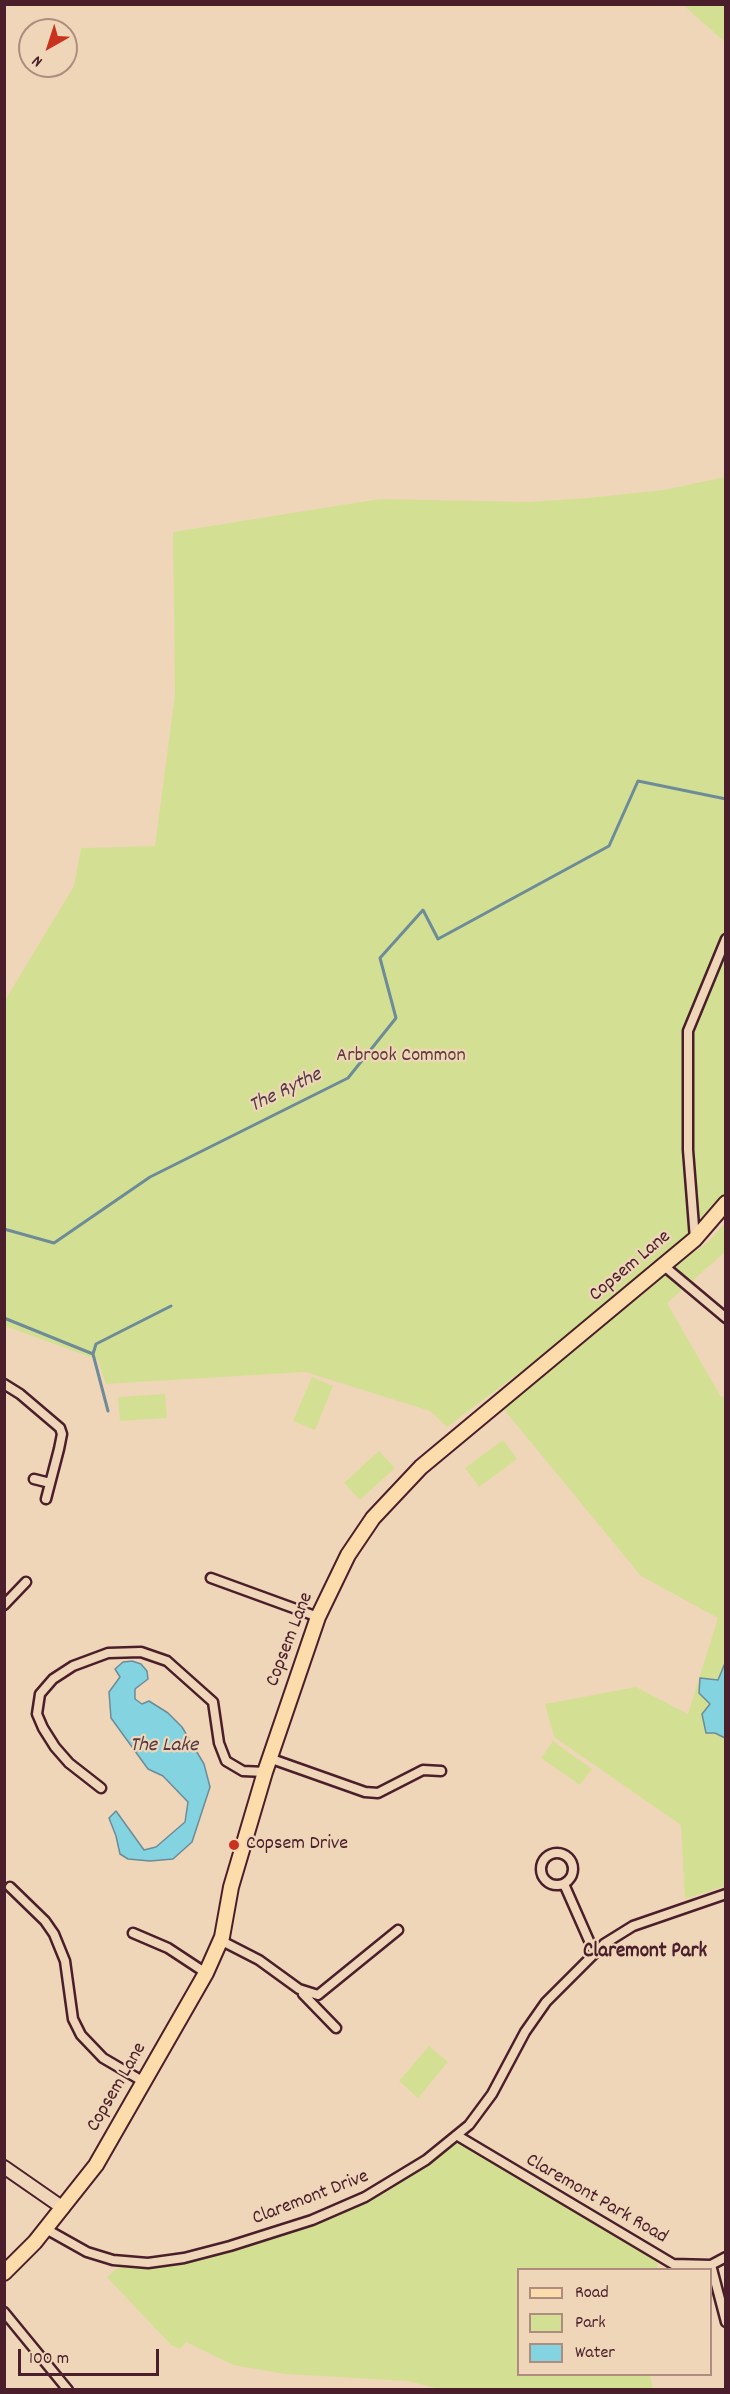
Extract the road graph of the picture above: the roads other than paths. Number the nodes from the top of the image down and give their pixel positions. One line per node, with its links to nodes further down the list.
1 (726, 939): 3 (street)
2 (726, 1203): 3 (main road, Copsem Lane)
3 (695, 1239): 4 (main road, Copsem Lane)
4 (664, 1266): 5 (street); 13 (main road, Copsem Lane)
5 (726, 1318)
6 (4, 1384): 8 (street)
7 (34, 1479): 8 (street)
8 (50, 1483): 9 (street)
9 (46, 1499)
10 (211, 1578): 13 (street)
11 (26, 1581): 12 (street)
12 (4, 1605)
13 (318, 1617): 14 (main road, Copsem Lane)
14 (267, 1765): 15 (street); 16 (street); 22 (main road, Copsem Lane)
15 (441, 1771)
16 (101, 1788)
17 (564, 1884): 23 (street)
18 (10, 1887): 27 (street)
19 (726, 1894): 23 (street, Claremont Drive)
20 (398, 1930): 25 (street)
21 (133, 1933): 24 (street)
22 (220, 1940): 24 (main road, Copsem Lane); 25 (street)
23 (594, 1952): 28 (street, Claremont Drive)
24 (206, 1973): 27 (main road, Copsem Lane)
25 (299, 1989): 26 (street)
26 (336, 2028)
27 (144, 2082): 30 (main road, Copsem Lane)
28 (458, 2136): 31 (street, Claremont Drive); 33 (street, Claremont Park Road)
29 (4, 2167): 30 (street)
30 (63, 2208): 31 (main road, Copsem Lane)
31 (46, 2229): 36 (main road, Copsem Lane)
32 (726, 2257): 33 (street, Claremont Park Road)
33 (711, 2265): 34 (street)
34 (712, 2268)
35 (712, 2269): 38 (street)
36 (4, 2273)
37 (4, 2312): 39 (street)
38 (726, 2322)
39 (68, 2390)

